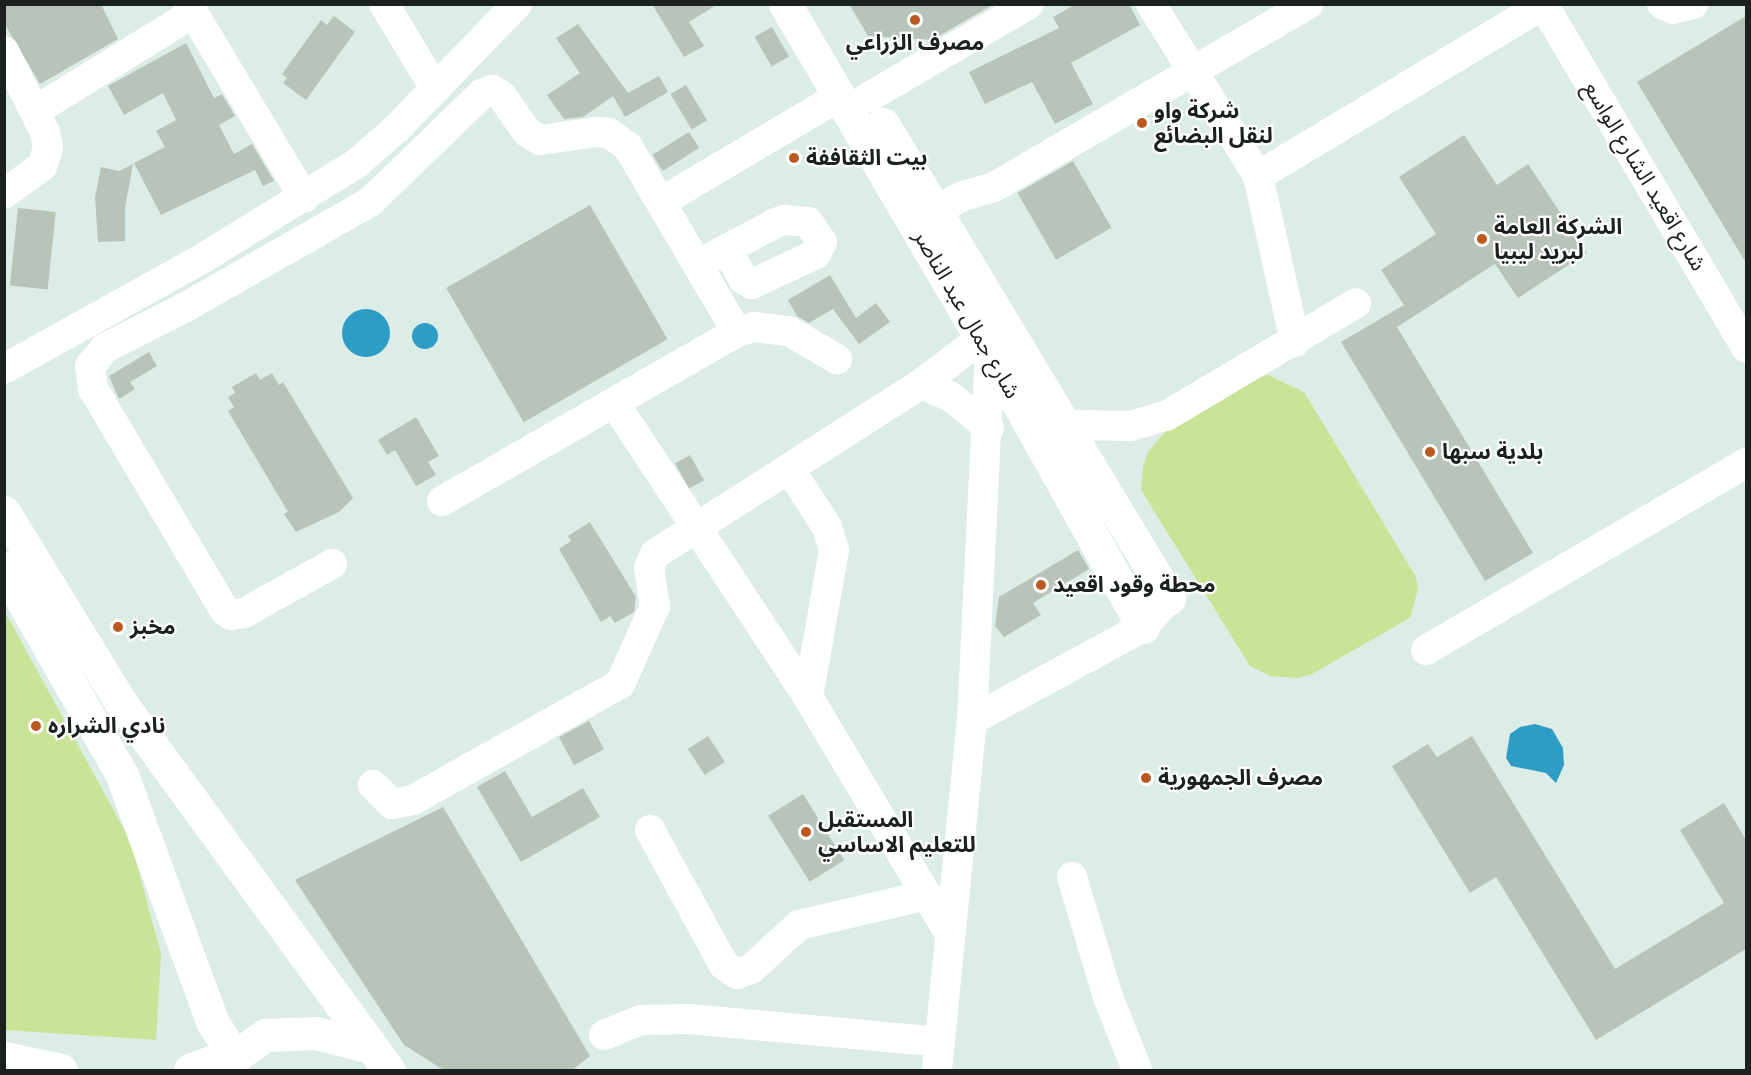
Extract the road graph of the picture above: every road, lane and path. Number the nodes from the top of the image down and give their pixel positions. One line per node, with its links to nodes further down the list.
1 (384, 4): 14 (street)
2 (517, 4): 14 (street)
3 (785, 4): 15 (main road, شارع جمال عبد الناصر)
4 (810, 4): 15 (main road, شارع جمال عبد الناصر)
5 (1029, 4): 15 (street)
6 (1151, 4): 13 (street)
7 (1309, 4): 13 (street)
8 (1662, 4): 9 (street)
9 (1693, 4)
10 (1544, 5): 17 (street); 28 (street, شارع اقعيد الشارع الواسع)
11 (191, 9): 16 (street); 19 (street)
12 (4, 51): 16 (street)
13 (1193, 69): 17 (street); 21 (street)
14 (434, 87): 19 (street)
15 (854, 96): 20 (street); 21 (main road, شارع جمال عبد الناصر)
16 (35, 111): 18 (street)
17 (1258, 176): 26 (street)
18 (4, 194)
19 (304, 198): 30 (street)
20 (661, 202): 23 (street); 40 (street)
21 (930, 226): 27 (main road, شارع جمال عبد الناصر)
22 (727, 249): 23 (street)
23 (698, 264): 25 (street)
24 (1356, 303): 26 (street)
25 (737, 332): 29 (street); 32 (street)
26 (1295, 342): 34 (street)
27 (995, 344): 31 (street); 33 (street); 34 (main road, شارع جمال عبد الناصر); 43 (main road, شارع جمال عبد الناصر)
28 (1746, 347)
29 (837, 359)
30 (4, 369)
31 (921, 384): 33 (street); 36 (street)
32 (615, 404): 37 (street); 39 (street)
33 (989, 428): 46 (street)
34 (1065, 429): 42 (main road, شارع جمال عبد الناصر)
35 (1746, 463): 44 (street)
36 (789, 468): 39 (street); 45 (street)
37 (442, 501)
38 (4, 512): 56 (main road)
39 (697, 526): 45 (street); 47 (street)
40 (332, 564)
41 (4, 568): 55 (main road)
42 (1168, 598): 43 (street)
43 (1143, 627): 46 (street)
44 (1426, 651)
45 (808, 697): 50 (street)
46 (972, 720): 51 (street)
47 (373, 785)
48 (650, 830): 50 (street)
49 (1072, 877): 59 (street)
50 (927, 895): 51 (street)
51 (950, 934): 53 (street)
52 (604, 1035): 53 (street)
53 (938, 1056)
54 (4, 1058): 57 (main road)
55 (232, 1063): 56 (main road); 58 (main road)
56 (386, 1064)
57 (61, 1071)
58 (190, 1071)
59 (1137, 1071)

